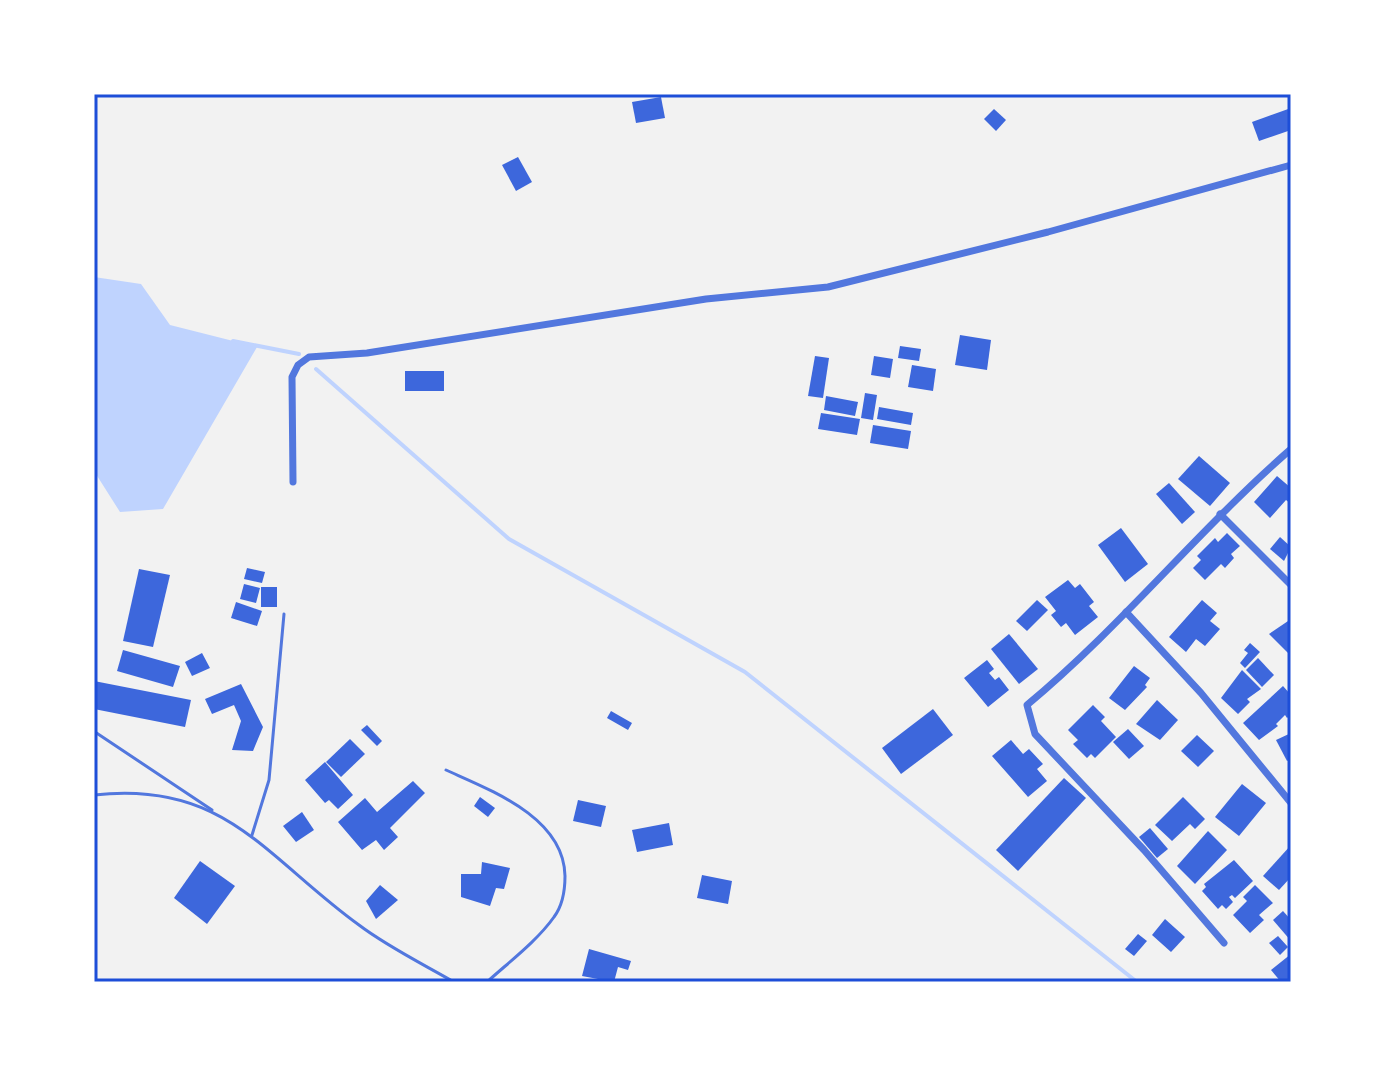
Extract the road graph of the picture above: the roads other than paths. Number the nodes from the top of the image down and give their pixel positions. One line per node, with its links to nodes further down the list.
1 (1291, 165): 3 (street)
2 (1291, 449): 4 (street)
3 (293, 482)
4 (1220, 514): 5 (street); 6 (street)
5 (1291, 585)
6 (1126, 612): 11 (street); 14 (street)
7 (284, 614): 13 (lane)
8 (95, 732): 12 (lane)
9 (446, 770): 16 (lane)
10 (94, 795): 12 (lane)
11 (1291, 803)
12 (220, 815): 13 (lane)
13 (251, 837): 15 (lane)
14 (1224, 943)
15 (454, 982)
16 (487, 982)

